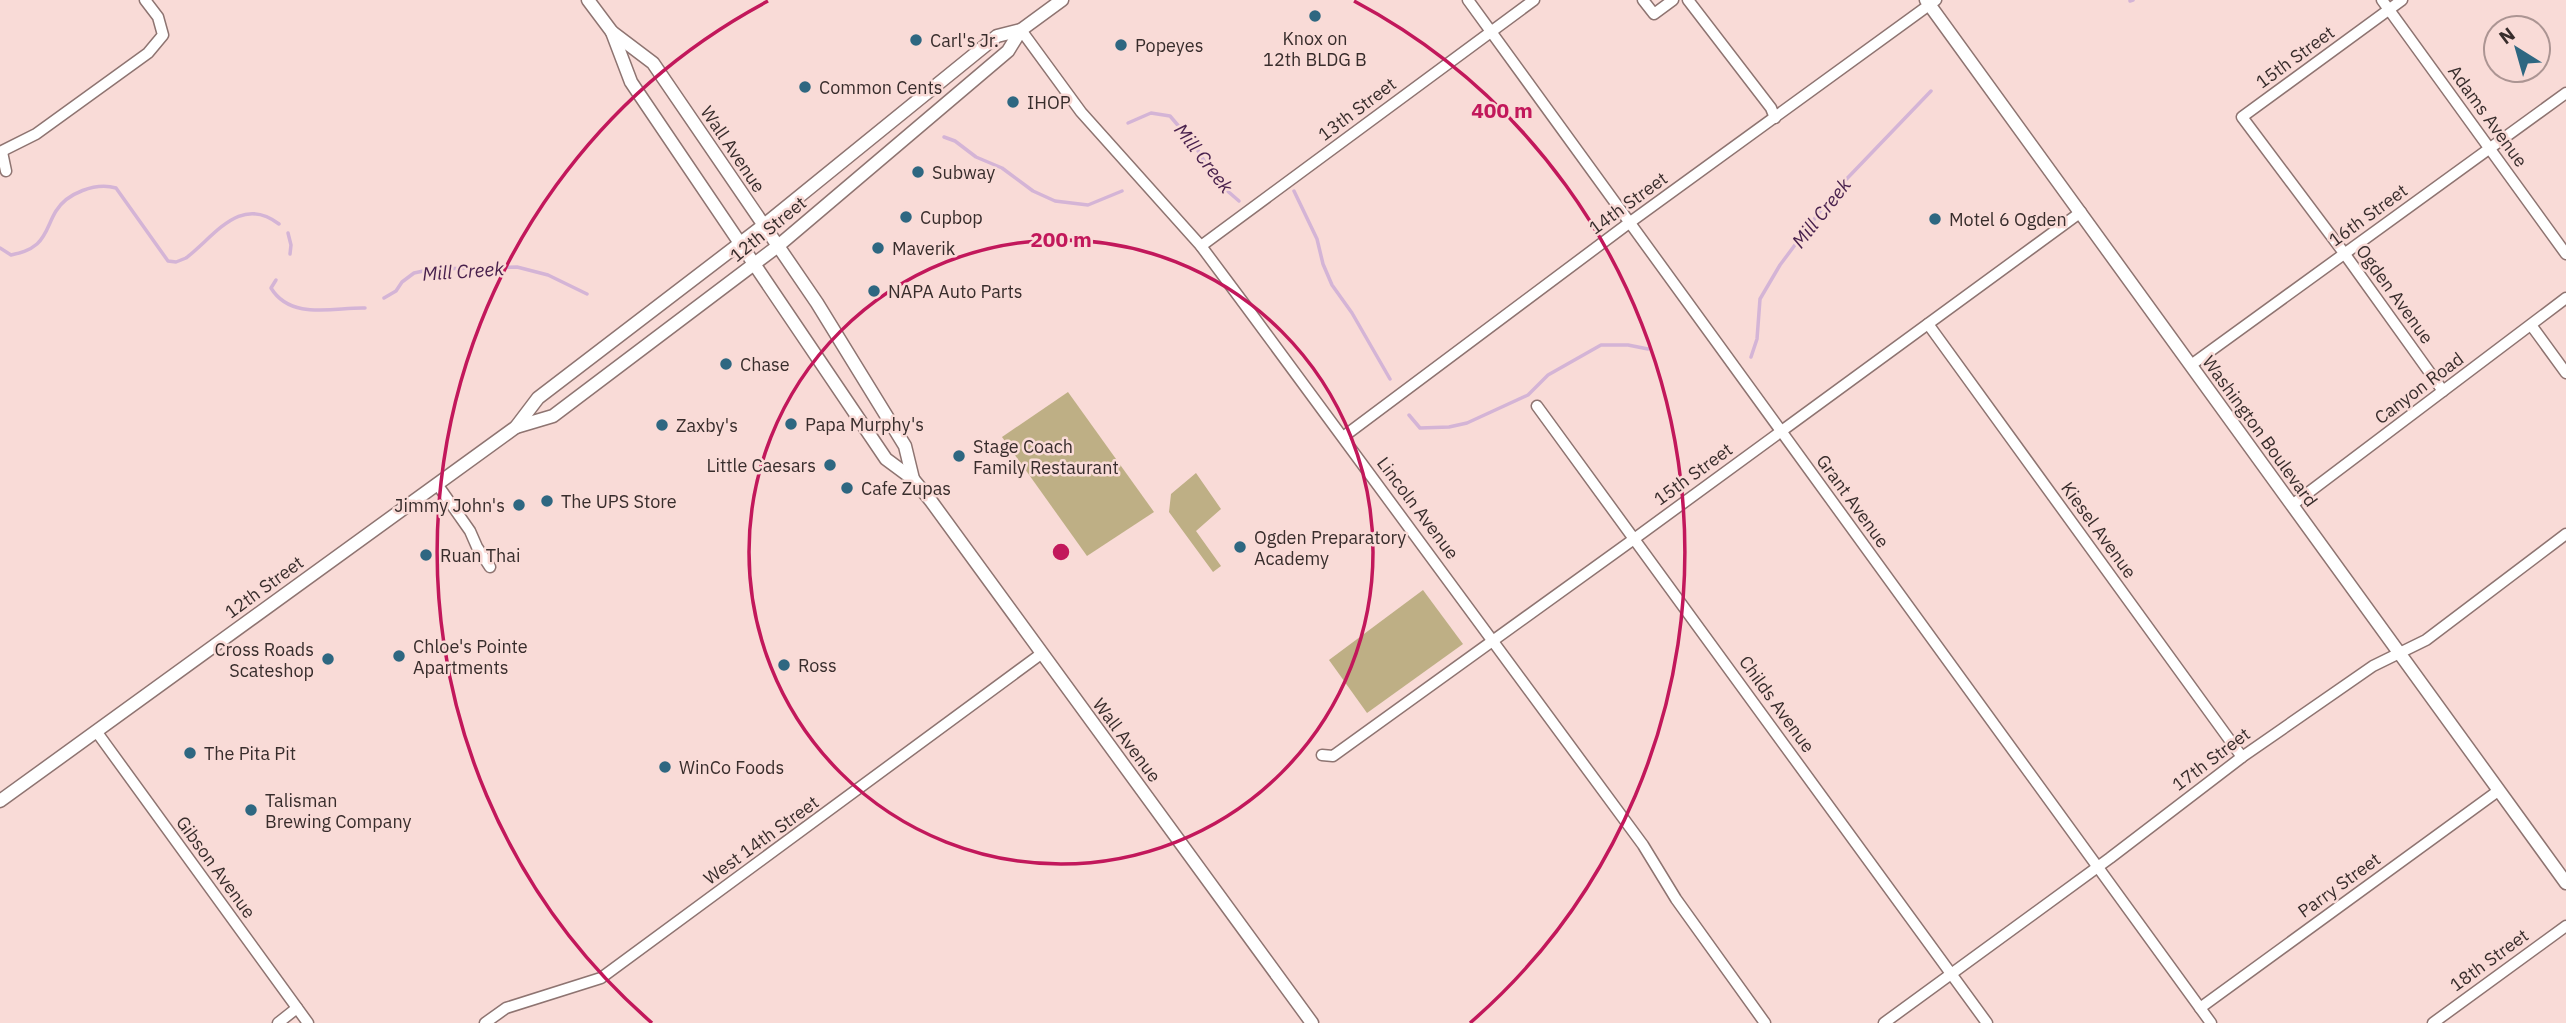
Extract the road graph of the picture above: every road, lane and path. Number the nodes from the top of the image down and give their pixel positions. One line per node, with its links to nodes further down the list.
1 (145, 0): 19 (street)
2 (588, 0): 14 (main road, Wall Avenue)
3 (1062, 0): 12 (main road, 12th Street)
4 (1468, 0): 13 (street, Grant Avenue)
5 (1534, 0): 13 (street, 13th Street)
6 (1643, 0): 7 (street)
7 (1673, 0)
8 (1688, 0): 17 (street)
9 (2402, 0): 11 (street, 15th Street)
10 (1931, 2): 17 (street, 14th Street); 21 (main road, Washington Boulevard)
11 (2386, 5): 16 (street, 15th Street); 18 (street, Adams Avenue)
12 (1021, 30): 23 (main road, 12th Street); 25 (main road, 12th Street); 26 (street, Lincoln Avenue)
13 (1491, 31): 22 (street, Grant Avenue); 26 (street, 13th Street)
14 (612, 32): 23 (main road, Wall Avenue); 24 (main road, Wall Avenue)
15 (2566, 93): 18 (street, 16th Street)
16 (2242, 117): 27 (street, Ogden Avenue)
17 (1775, 118): 22 (street, 14th Street)
18 (2490, 148): 27 (street, 16th Street); 28 (street, Adams Avenue)
19 (1, 152): 20 (street)
20 (6, 171)
21 (2081, 212): 31 (street, 15th Street); 33 (main road, Washington Boulevard)
22 (1629, 223): 38 (street, Grant Avenue); 39 (street, 14th Street)
23 (764, 225): 24 (main road, 12th Street); 25 (main road, Wall Avenue)
24 (741, 243): 29 (main road, Wall Avenue); 37 (main road, 12th Street)
25 (778, 246): 29 (main road, 12th Street); 40 (main road, Wall Avenue)
26 (1201, 246): 39 (street, Lincoln Avenue)
27 (2344, 253): 33 (street, 16th Street); 35 (street, Ogden Avenue)
28 (2566, 254)
29 (755, 263): 37 (main road, 12th Street); 40 (main road, Wall Avenue)
30 (2566, 298): 32 (street, Canyon Road)
31 (1928, 324): 38 (street, 15th Street); 51 (street, Kiesel Avenue)
32 (2531, 325): 34 (street); 35 (street, Canyon Road)
33 (2190, 365): 42 (main road, Washington Boulevard)
34 (2566, 373)
35 (2443, 391): 42 (street, Canyon Road)
36 (1537, 406): 44 (street, Childs Avenue)
37 (516, 427): 41 (main road, 12th Street)
38 (1780, 431): 44 (street, 15th Street); 54 (street, Grant Avenue)
39 (1343, 436): 46 (street, Lincoln Avenue)
40 (913, 479): 48 (main road, Wall Avenue)
41 (437, 484): 45 (street); 49 (main road, 12th Street)
42 (2292, 505): 47 (main road, Washington Boulevard)
43 (2566, 534): 47 (street, 17th Street)
44 (1634, 539): 46 (street, 15th Street); 57 (street, Childs Avenue)
45 (490, 567)
46 (1494, 640): 50 (street, 15th Street); 64 (street, Lincoln Avenue)
47 (2399, 653): 51 (street, 17th Street); 52 (main road, Washington Boulevard)
48 (1041, 654): 62 (street, West 14th Street); 63 (main road, Wall Avenue)
49 (96, 731): 53 (main road, 12th Street); 58 (street, Gibson Avenue)
50 (1322, 755)
51 (2242, 757): 54 (street, 17th Street)
52 (2498, 791): 55 (main road, Washington Boulevard); 59 (street, Parry Street)
53 (0, 801)
54 (2098, 866): 57 (street, 17th Street); 59 (street, Grant Avenue)
55 (2566, 883)
56 (2566, 926): 68 (street, 18th Street)
57 (1952, 974): 65 (street, 17th Street); 66 (street, Childs Avenue)
58 (297, 1008): 60 (street); 61 (street, Gibson Avenue)
59 (2200, 1008): 67 (street, Grant Avenue)
60 (278, 1023)
61 (308, 1023)
62 (485, 1023)
63 (1312, 1023)
64 (1765, 1023)
65 (1884, 1023)
66 (1987, 1023)
67 (2211, 1023)
68 (2433, 1023)

